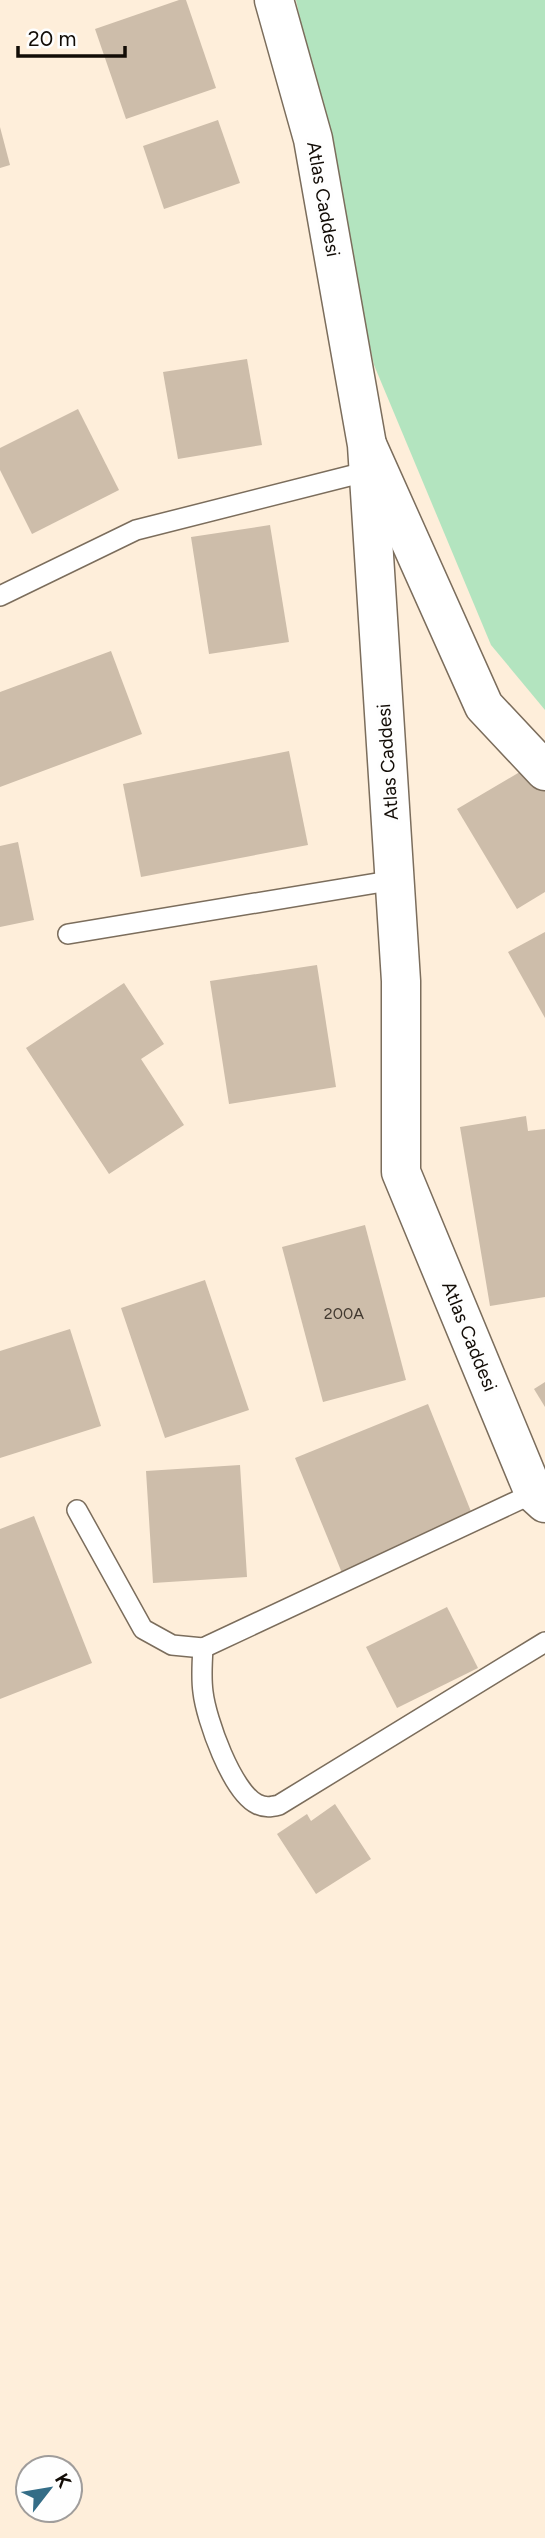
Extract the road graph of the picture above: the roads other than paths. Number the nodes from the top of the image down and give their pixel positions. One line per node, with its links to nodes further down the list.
1 (274, 0): 2 (street, Atlas Caddesi)
2 (368, 458): 3 (lane); 4 (street); 5 (street, Atlas Caddesi)
3 (0, 596)
4 (545, 771)
5 (395, 880): 6 (lane); 7 (street, Atlas Caddesi)
6 (68, 934)
7 (539, 1498): 10 (lane)
8 (76, 1510): 10 (lane)
9 (545, 1642): 10 (lane)
10 (203, 1648)

